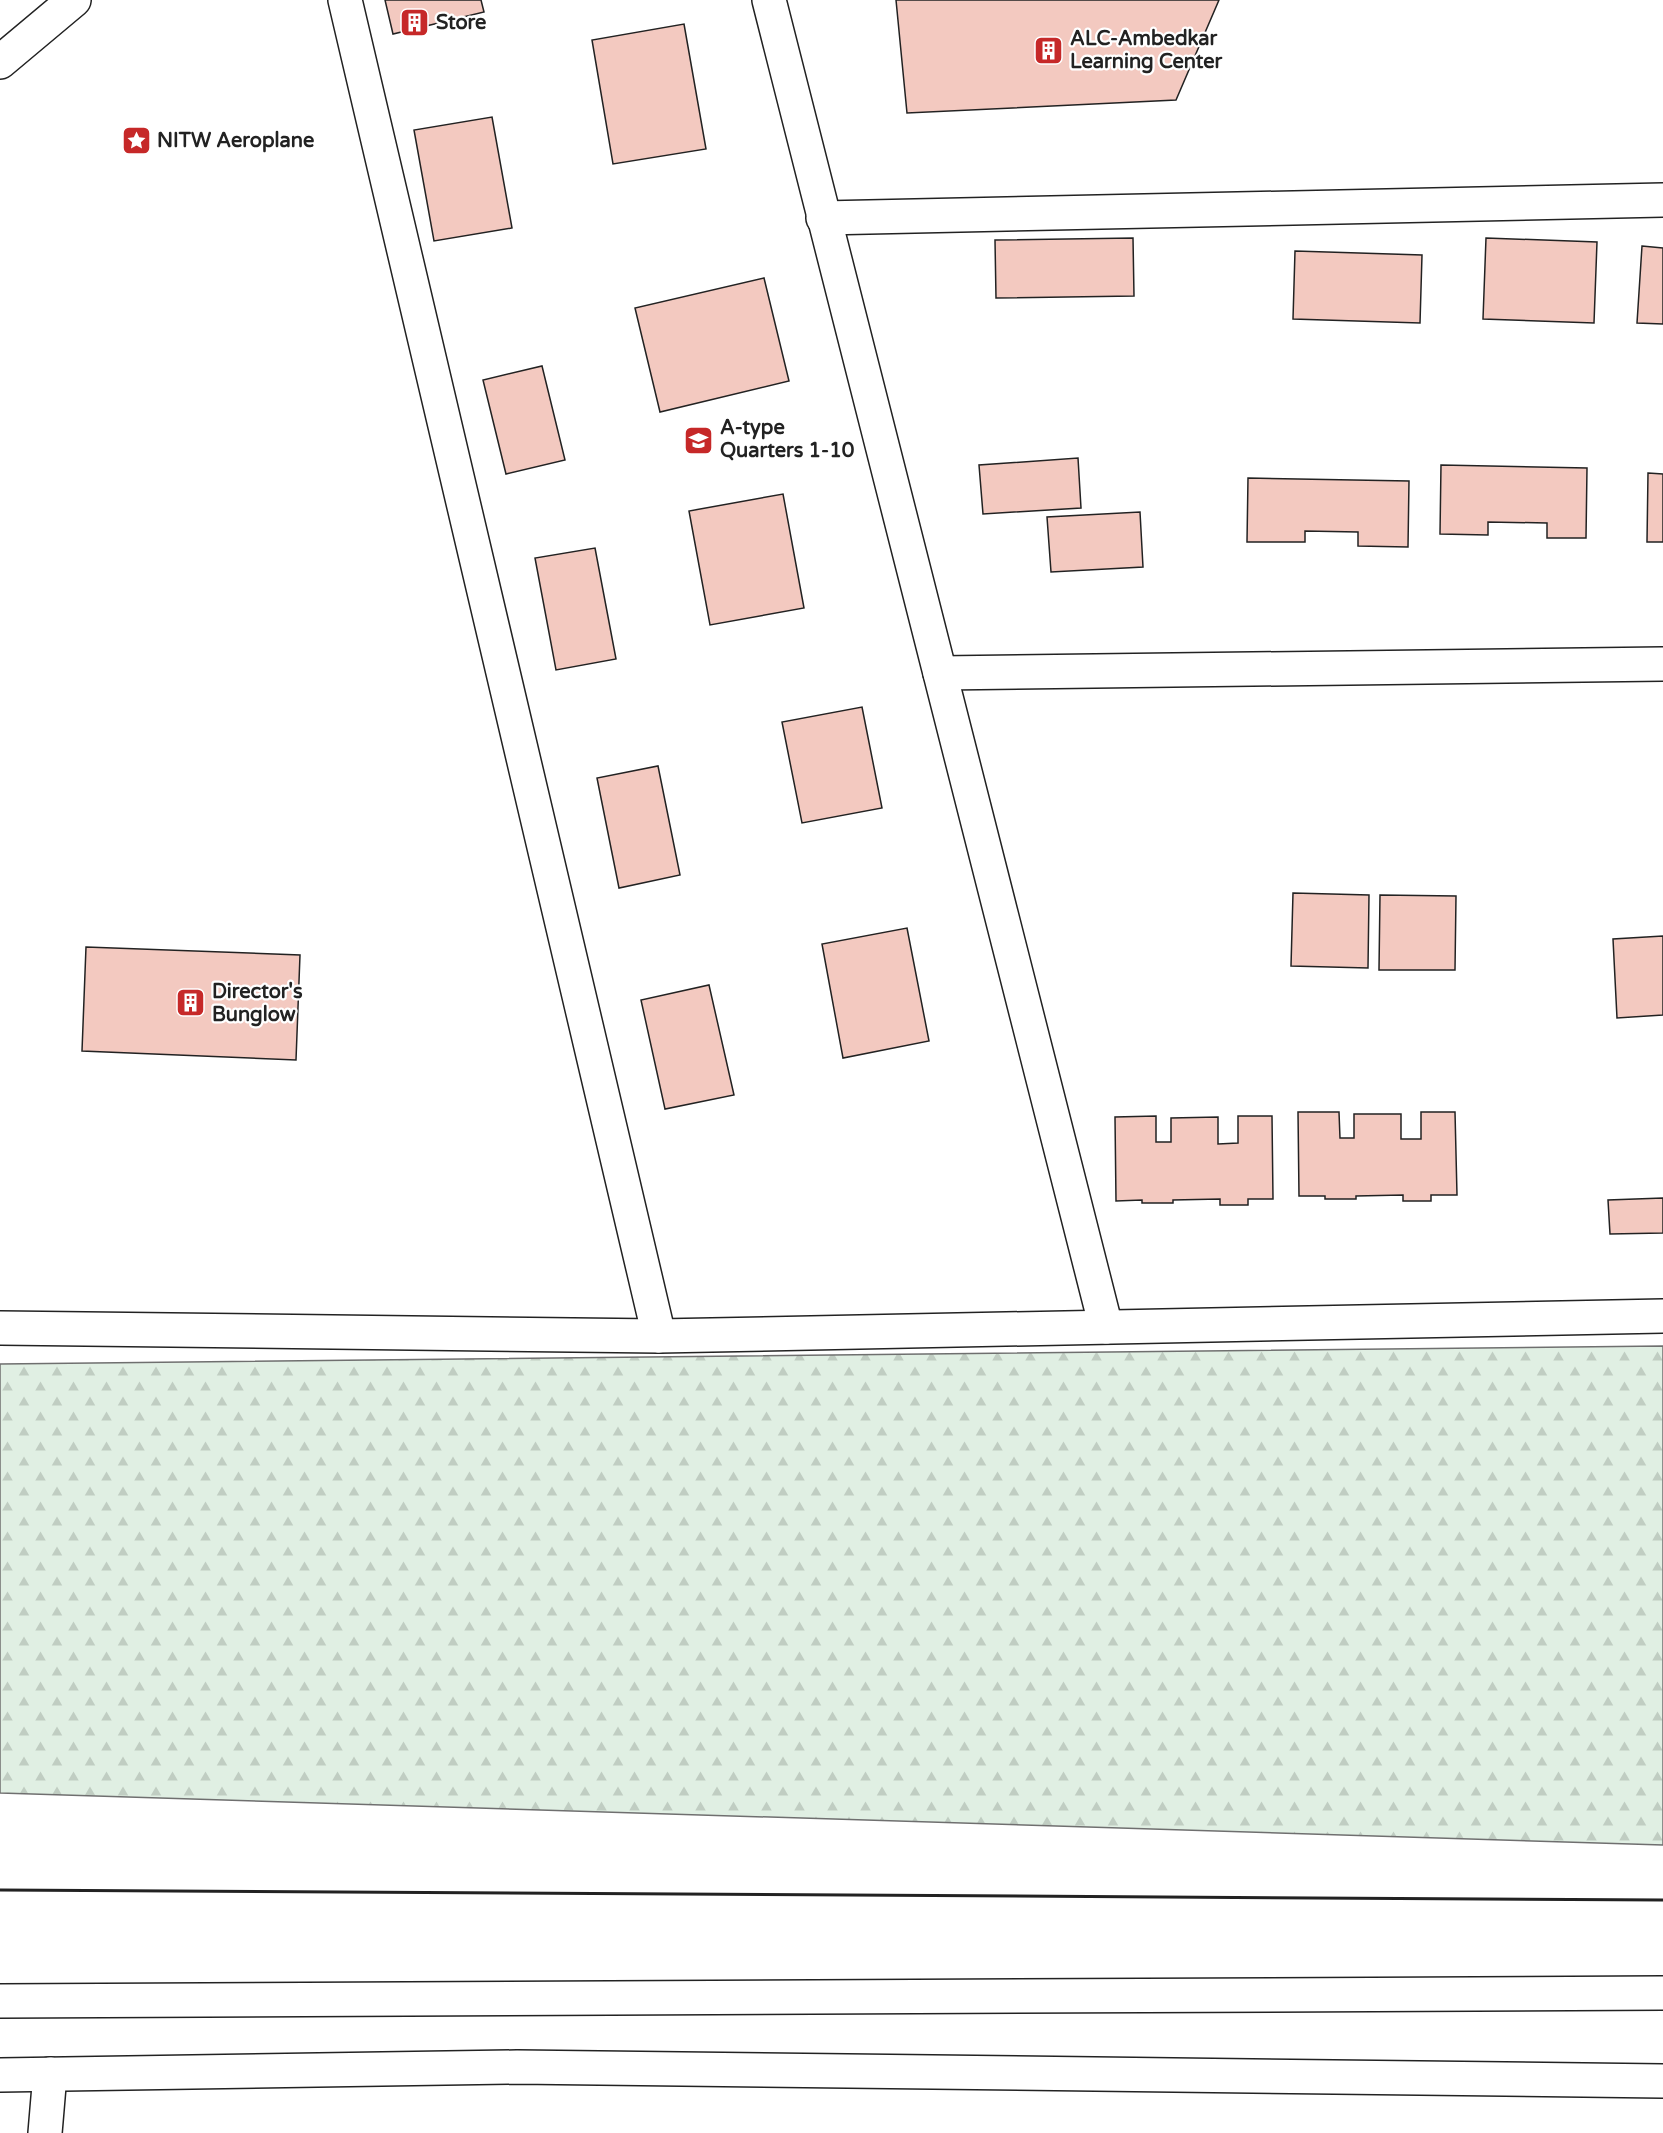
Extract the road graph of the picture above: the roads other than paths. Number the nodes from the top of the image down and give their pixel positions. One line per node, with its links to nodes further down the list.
1 (74, 0): 4 (street)
2 (345, 0): 12 (street)
3 (769, 0): 6 (street)
4 (0, 62)
5 (1663, 200): 6 (street)
6 (823, 218): 8 (street)
7 (1663, 663): 8 (street)
8 (940, 673): 10 (street)
9 (1663, 1316): 10 (street)
10 (1106, 1327): 12 (street)
11 (0, 1328): 12 (street)
12 (659, 1336)
13 (1663, 1993): 14 (street)
14 (0, 2001)
15 (0, 2074): 16 (street)
16 (50, 2074): 17 (street); 18 (street)
17 (1663, 2081)
18 (45, 2133)

